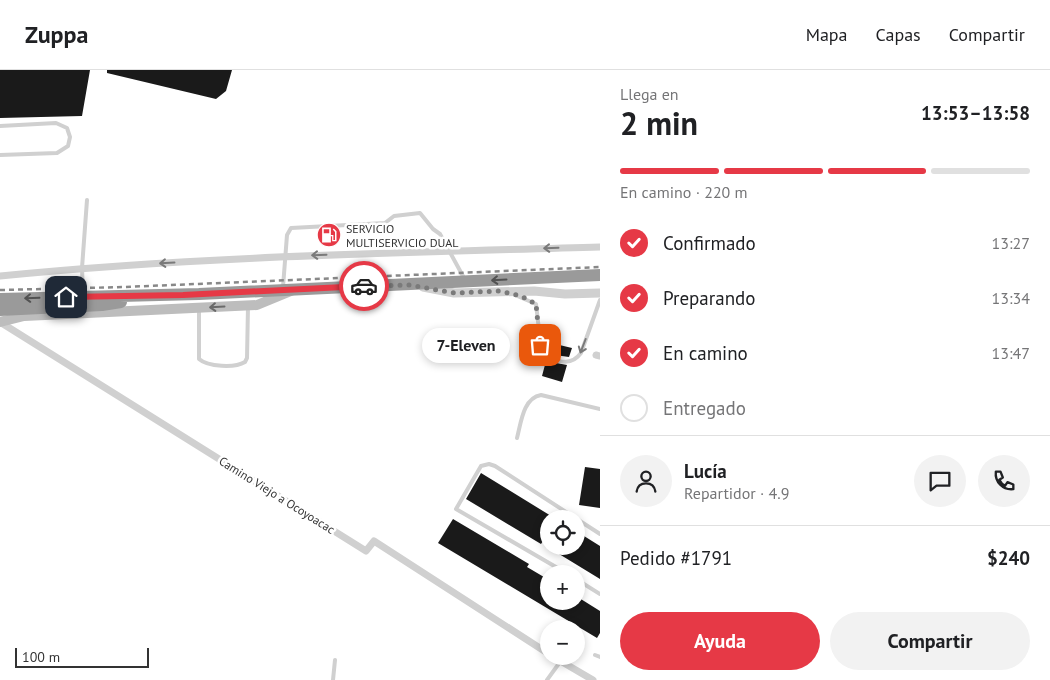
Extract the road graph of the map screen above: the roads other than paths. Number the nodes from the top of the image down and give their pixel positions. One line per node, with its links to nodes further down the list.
1 (0, 126): 2 (lane)
2 (0, 155)
3 (87, 200): 7 (lane)
4 (600, 247): 5 (street, one-way to 5)
5 (450, 251): 6 (street, one-way to 6); 6 (lane); 10 (lane)
6 (285, 256): 7 (street, one-way to 7); 12 (lane)
7 (82, 268): 9 (street); 16 (lane)
8 (600, 275): 10 (highway, one-way to 10)
9 (0, 276)
10 (466, 282): 11 (highway)
11 (410, 285): 13 (highway); 14 (street)
12 (283, 289): 13 (highway); 17 (highway)
13 (297, 289): 20 (main road)
14 (500, 291): 15 (street); 19 (lane, one-way to 14)
15 (600, 293)
16 (83, 296): 17 (highway); 18 (highway, one-way to 18)
17 (151, 296): 22 (highway)
18 (0, 299)
19 (600, 300)
20 (248, 306): 21 (main road, one-way to 21); 21 (lane)
21 (199, 308): 23 (main road)
22 (0, 310)
23 (0, 322): 30 (street, Camino Viejo a Ocoyoacac)
24 (600, 409): 25 (lane)
25 (517, 438)
26 (600, 534): 27 (lane)
27 (552, 565)
28 (585, 585): 29 (lane)
29 (600, 594)
30 (540, 649)
31 (595, 655): 32 (lane)
32 (600, 657)
33 (334, 660): 36 (lane)
34 (558, 665): 37 (lane)
35 (566, 665): 38 (street, Camino Viejo a Ocoyoacac)
36 (333, 680)
37 (547, 680)
38 (594, 680)

